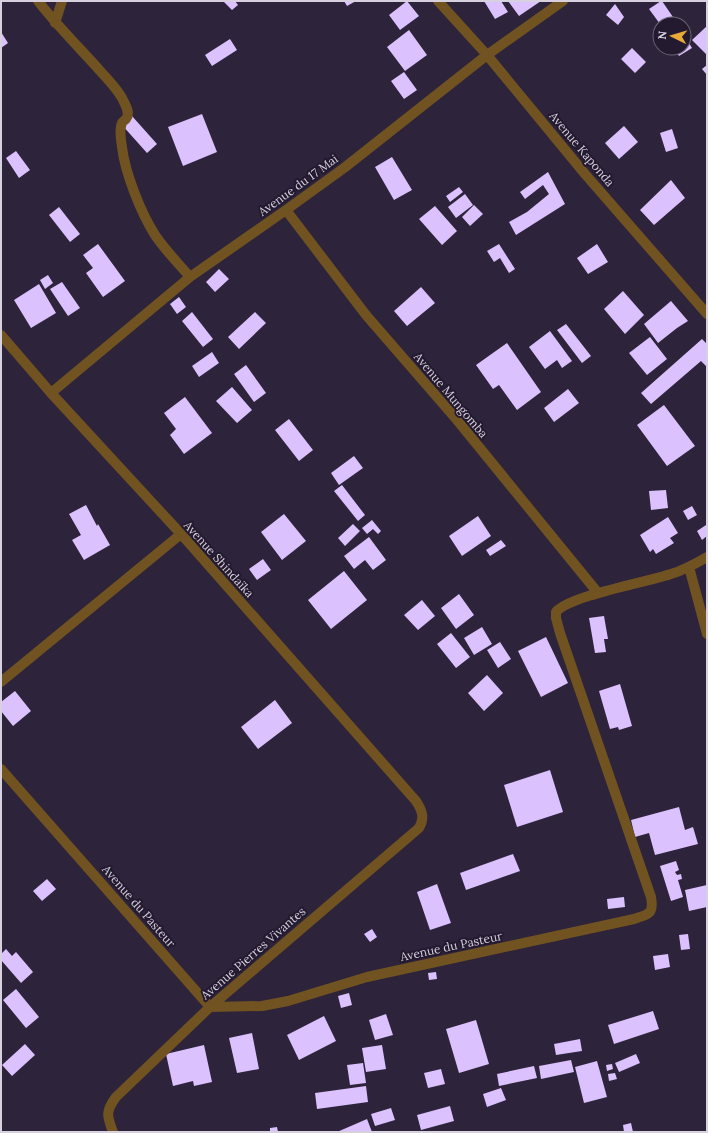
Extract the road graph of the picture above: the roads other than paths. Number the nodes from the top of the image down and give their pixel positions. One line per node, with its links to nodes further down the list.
1 (38, 1): 5 (street)
2 (62, 1): 5 (street)
3 (438, 1): 6 (street, Avenue Kaponda)
4 (563, 1): 6 (street, Avenue du 17 Mai)
5 (55, 23): 8 (street)
6 (487, 55): 7 (street, Avenue du 17 Mai); 9 (street, Avenue Kaponda)
7 (286, 210): 8 (street, Avenue du 17 Mai); 15 (street, Avenue Mungomba)
8 (190, 277): 11 (street, Avenue du 17 Mai)
9 (707, 314)
10 (1, 335): 11 (street, Avenue Shindaïka)
11 (52, 393): 12 (street, Avenue Shindaïka)
12 (180, 534): 17 (street); 19 (street, Avenue Shindaïka)
13 (707, 557): 14 (street)
14 (689, 567): 15 (street); 16 (street)
15 (598, 594): 20 (street, Avenue du Pasteur)
16 (707, 634)
17 (1, 682)
18 (1, 768): 20 (street, Avenue du Pasteur)
19 (416, 801): 20 (street, Avenue Pierres Vivantes)
20 (210, 1007): 21 (street, Avenue Pierres Vivantes)
21 (113, 1132)

